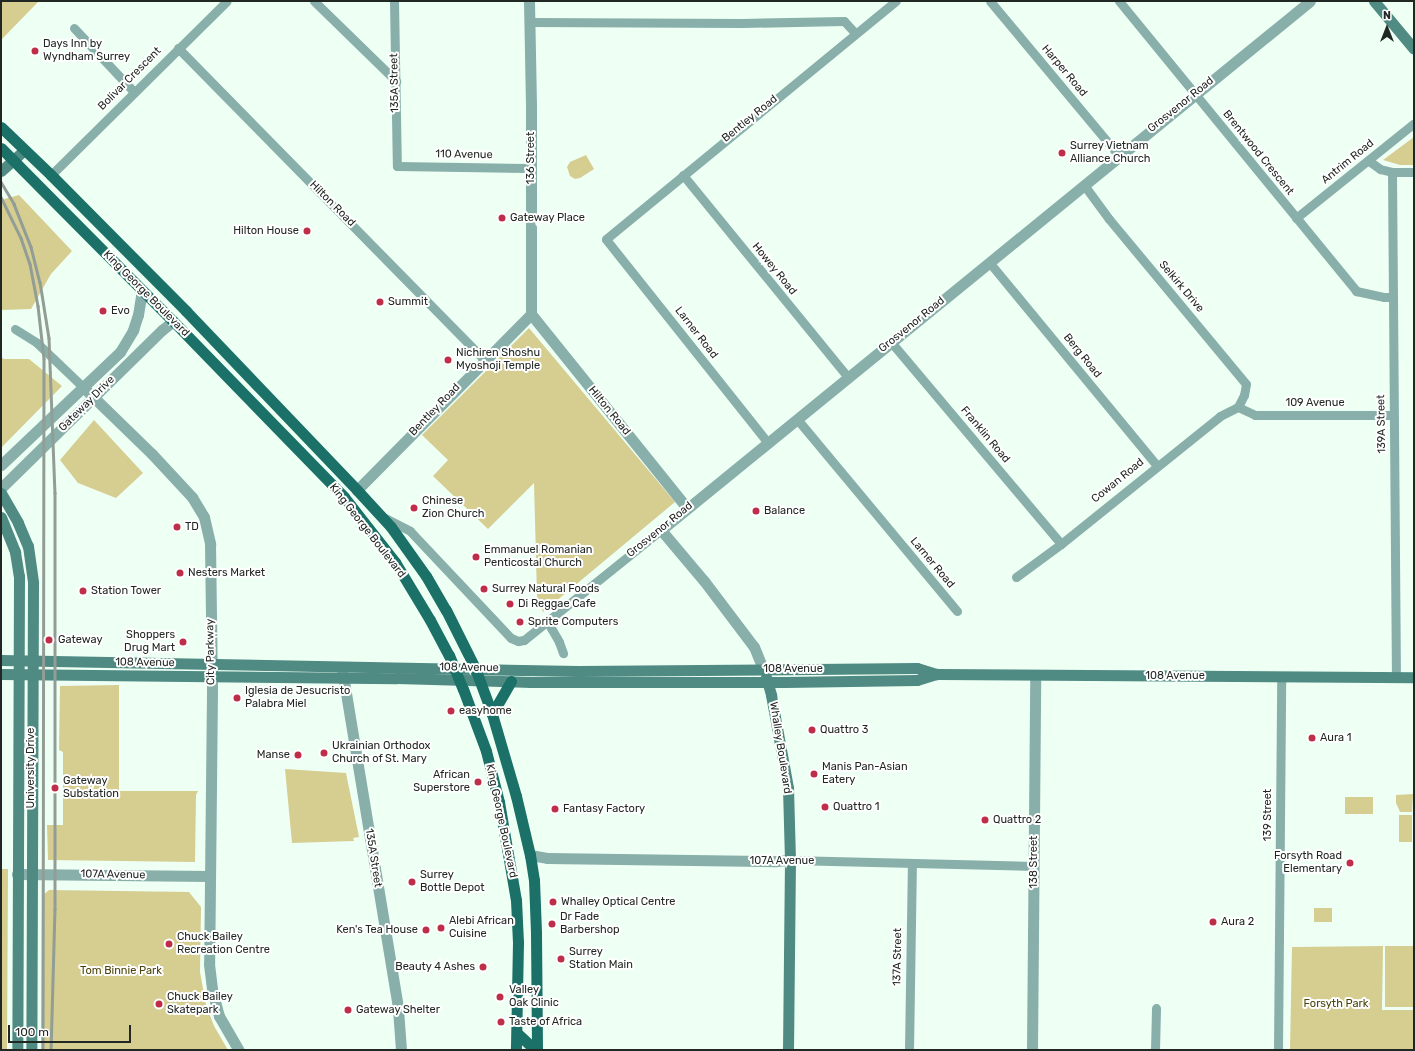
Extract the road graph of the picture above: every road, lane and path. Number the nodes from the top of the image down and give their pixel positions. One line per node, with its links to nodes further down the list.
1 (227, 1): 13 (street, Bolivar Crescent)
2 (314, 1): 15 (street)
3 (394, 1): 15 (street, 135A Street)
4 (529, 1): 10 (street, 136 Street)
5 (896, 1): 12 (street, Bentley Road)
6 (990, 1): 23 (street, Harper Road)
7 (1119, 1): 17 (street, Brentwood Crescent)
8 (1310, 1): 17 (street, Grosvenor Road)
9 (1374, 1): 14 (main road)
10 (529, 22): 12 (street); 27 (street, 136 Street)
11 (74, 28): 16 (street)
12 (855, 34): 32 (street, Bentley Road)
13 (178, 48): 16 (street, Bolivar Crescent); 43 (street, Hilton Road)
14 (1414, 49)
15 (396, 81): 26 (street, 135A Street)
16 (134, 92): 31 (street, Bolivar Crescent)
17 (1196, 94): 23 (street, Grosvenor Road); 34 (street, Brentwood Crescent)
18 (1414, 123): 25 (street, Antrim Road)
19 (1, 127): 20 (main road, King George Boulevard)
20 (16, 142): 21 (main road, King George Boulevard); 22 (main road)
21 (24, 150): 24 (main road); 31 (main road, King George Boulevard)
22 (2, 152): 24 (main road, King George Boulevard)
23 (1119, 156): 33 (street, Grosvenor Road)
24 (13, 160): 28 (main road); 37 (main road, King George Boulevard)
25 (1369, 161): 29 (street); 34 (street, Antrim Road)
26 (396, 166): 27 (street, 110 Avenue)
27 (530, 168): 39 (street, 136 Street)
28 (1, 171)
29 (1392, 172): 30 (street); 38 (street, 139A Street)
30 (1414, 172)
31 (51, 175): 54 (main road, King George Boulevard)
32 (683, 175): 35 (street, Bentley Road); 44 (street, Howey Road)
33 (1084, 185): 36 (street, Grosvenor Road); 47 (street, Selkirk Drive)
34 (1296, 218): 38 (street, Brentwood Crescent)
35 (606, 239): 50 (street, Larner Road)
36 (989, 262): 42 (street, Grosvenor Road); 52 (street, Berg Road)
37 (142, 291): 40 (main road, King George Boulevard); 45 (street, Gateway Drive)
38 (1392, 297): 48 (street, 139A Street)
39 (531, 314): 43 (street, Bentley Road); 56 (street, Hilton Road)
40 (173, 321): 46 (street, Gateway Drive); 71 (main road, King George Boulevard)
41 (15, 329): 45 (street, City Parkway)
42 (891, 342): 44 (street, Grosvenor Road); 60 (street, Franklin Road)
43 (484, 360): 54 (street, Bentley Road)
44 (848, 377): 49 (street, Grosvenor Road)
45 (83, 386): 46 (street, City Parkway); 51 (street, Gateway Drive)
46 (94, 397): 53 (street, Gateway Drive); 69 (street, City Parkway)
47 (1238, 407): 48 (street, 109 Avenue); 52 (street, Cowan Road)
48 (1393, 415): 79 (street, 139A Street)
49 (797, 419): 50 (street, Grosvenor Road); 62 (street, Larner Road)
50 (768, 443): 56 (street, Grosvenor Road)
51 (1, 465)
52 (1157, 466): 60 (street, Cowan Road)
53 (1, 488)
54 (357, 490): 58 (main road, King George Boulevard)
55 (1, 493): 68 (main road, University Drive)
56 (687, 508): 59 (street, Grosvenor Road)
57 (1, 516): 67 (main road, University Drive)
58 (381, 516): 64 (street, King George Boulevard); 72 (main road, King George Boulevard)
59 (661, 530): 63 (street, Grosvenor Road); 73 (street, Whalley Boulevard)
60 (1061, 544): 61 (street, Cowan Road)
61 (1016, 577)
62 (957, 611)
63 (547, 621): 64 (street, Grosvenor Road); 65 (street)
64 (511, 638)
65 (563, 652)
66 (1, 660): 67 (main road, 108 Avenue)
67 (19, 660): 68 (main road, 108 Avenue); 75 (main road, University Drive)
68 (32, 661): 69 (main road, 108 Avenue); 76 (main road, University Drive)
69 (211, 664): 70 (main road, 108 Avenue); 80 (street, City Parkway)
70 (342, 666): 71 (main road, 108 Avenue); 83 (street, 135A Street)
71 (455, 668): 72 (main road, 108 Avenue); 84 (main road, King George Boulevard)
72 (475, 668): 73 (main road, 108 Avenue); 85 (main road, King George Boulevard)
73 (763, 669): 77 (main road, 108 Avenue); 87 (main road, Whalley Boulevard)
74 (1, 674): 75 (main road, 108 Avenue)
75 (18, 674): 76 (main road, 108 Avenue); 93 (main road, University Drive)
76 (32, 674): 80 (main road, 108 Avenue); 94 (main road, University Drive)
77 (937, 674): 78 (main road, 108 Avenue); 87 (main road, 108 Avenue)
78 (1035, 675): 81 (main road, 108 Avenue); 92 (street, 138 Street)
79 (1396, 676): 81 (main road, 108 Avenue); 82 (main road, 108 Avenue)
80 (211, 677): 83 (main road, 108 Avenue); 95 (street, City Parkway)
81 (1281, 677): 108 (street, 139 Street)
82 (1414, 677)
83 (343, 678): 84 (main road, 108 Avenue); 101 (street, 135A Street)
84 (460, 679): 85 (main road, 108 Avenue); 97 (main road, King George Boulevard)
85 (479, 680): 86 (main road, 108 Avenue); 88 (main road, King George Boulevard)
86 (511, 681): 87 (main road, 108 Avenue); 88 (main road)
87 (768, 682): 90 (main road, Whalley Boulevard)
88 (492, 714): 89 (main road, King George Boulevard)
89 (530, 855): 90 (street, 107A Avenue); 103 (main road, King George Boulevard)
90 (790, 860): 91 (street, 107A Avenue); 104 (main road, Whalley Boulevard)
91 (912, 863): 92 (street, 107A Avenue); 105 (street, 137A Street)
92 (1034, 866): 106 (street, 138 Street)
93 (18, 874): 94 (street, 107A Avenue); 98 (main road, University Drive)
94 (31, 874): 95 (street, 107A Avenue); 99 (main road, University Drive)
95 (209, 876): 100 (street, City Parkway)
96 (1156, 1008): 107 (street)
97 (516, 1033): 102 (main road, King George Boulevard); 103 (main road)
98 (17, 1050)
99 (31, 1050)
100 (239, 1050)
101 (401, 1050)
102 (516, 1050)
103 (536, 1050)
104 (788, 1050)
105 (909, 1050)
106 (1032, 1050)
107 (1156, 1050)
108 (1278, 1050)

